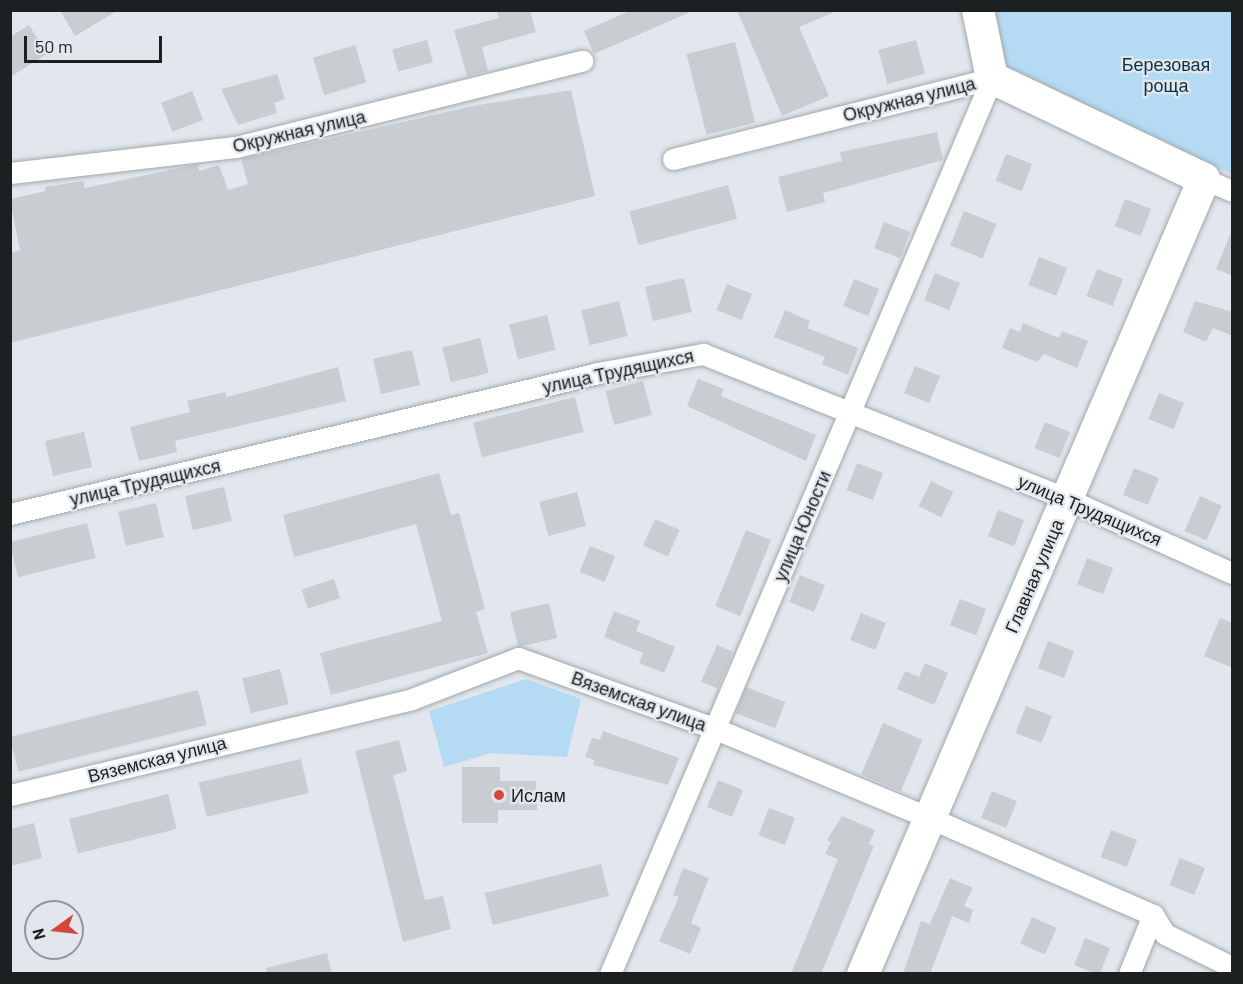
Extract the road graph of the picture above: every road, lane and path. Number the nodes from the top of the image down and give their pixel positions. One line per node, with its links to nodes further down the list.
1 (978, 10): 3 (street)
2 (582, 61): 5 (street, Окружная улица)
3 (992, 78): 4 (street, Окружная улица); 6 (street, Окружная улица); 8 (street, улица Юности)
4 (673, 159)
5 (10, 173)
6 (1204, 179): 7 (street, Окружная улица); 9 (street, Главная улица)
7 (1233, 191)
8 (851, 411): 9 (street, улица Трудящихся); 10 (street, улица Трудящихся); 12 (street, улица Юности)
9 (1067, 499): 11 (street, улица Трудящихся); 14 (street, Главная улица)
10 (10, 513)
11 (1233, 573)
12 (716, 729): 13 (street, Вяземская улица); 14 (street, Вяземская улица); 17 (street, улица Юности)
13 (10, 795)
14 (930, 818): 15 (street, Вяземская улица); 18 (street, Главная улица)
15 (1153, 915): 16 (street, Вяземская улица); 19 (street)
16 (1233, 967)
17 (610, 974)
18 (863, 974)
19 (1129, 974)

